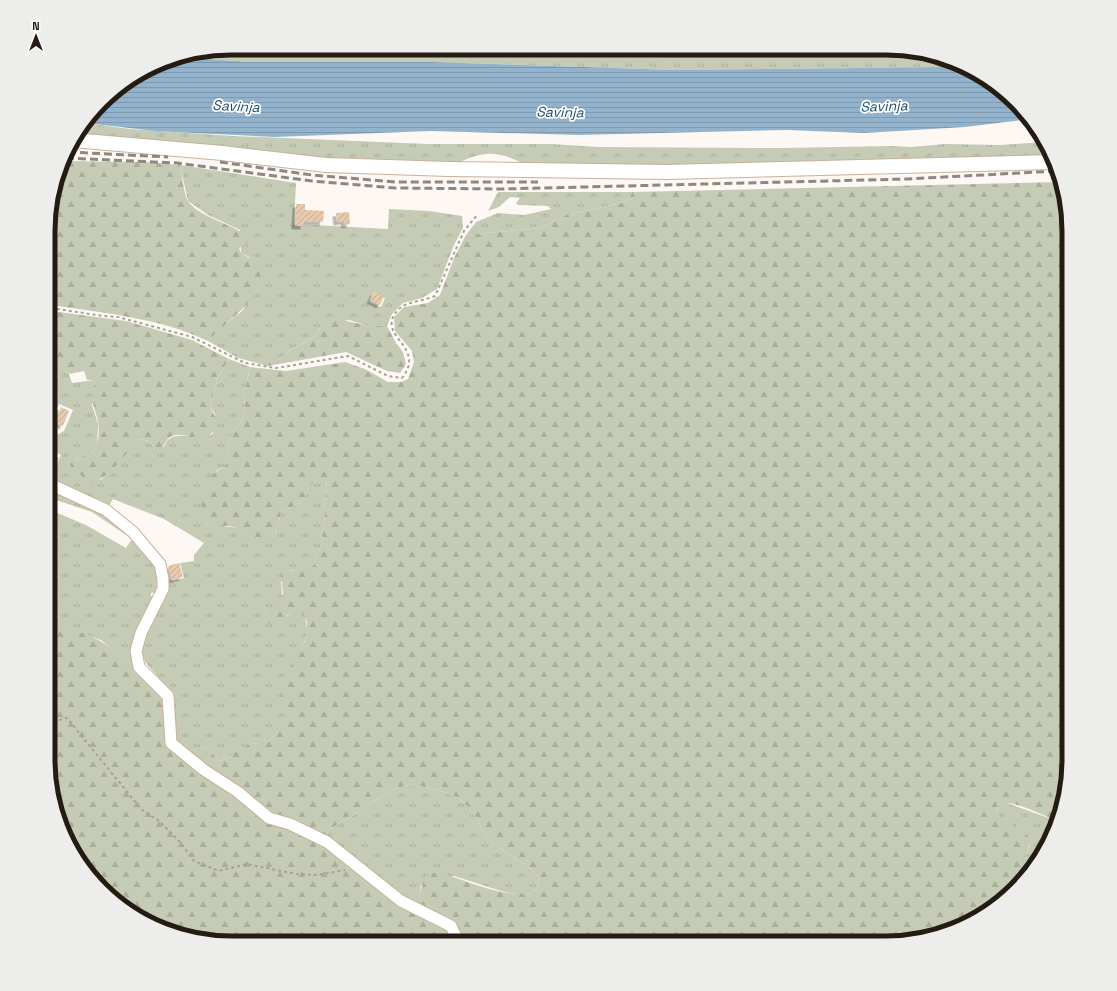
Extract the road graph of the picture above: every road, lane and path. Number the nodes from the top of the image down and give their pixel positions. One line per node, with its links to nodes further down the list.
1 (80, 141): 2 (street)
2 (1048, 162)
3 (477, 215): 4 (path)
4 (55, 309)
5 (55, 486): 7 (street)
6 (55, 723): 7 (path)
7 (358, 868): 8 (street)
8 (456, 936)

